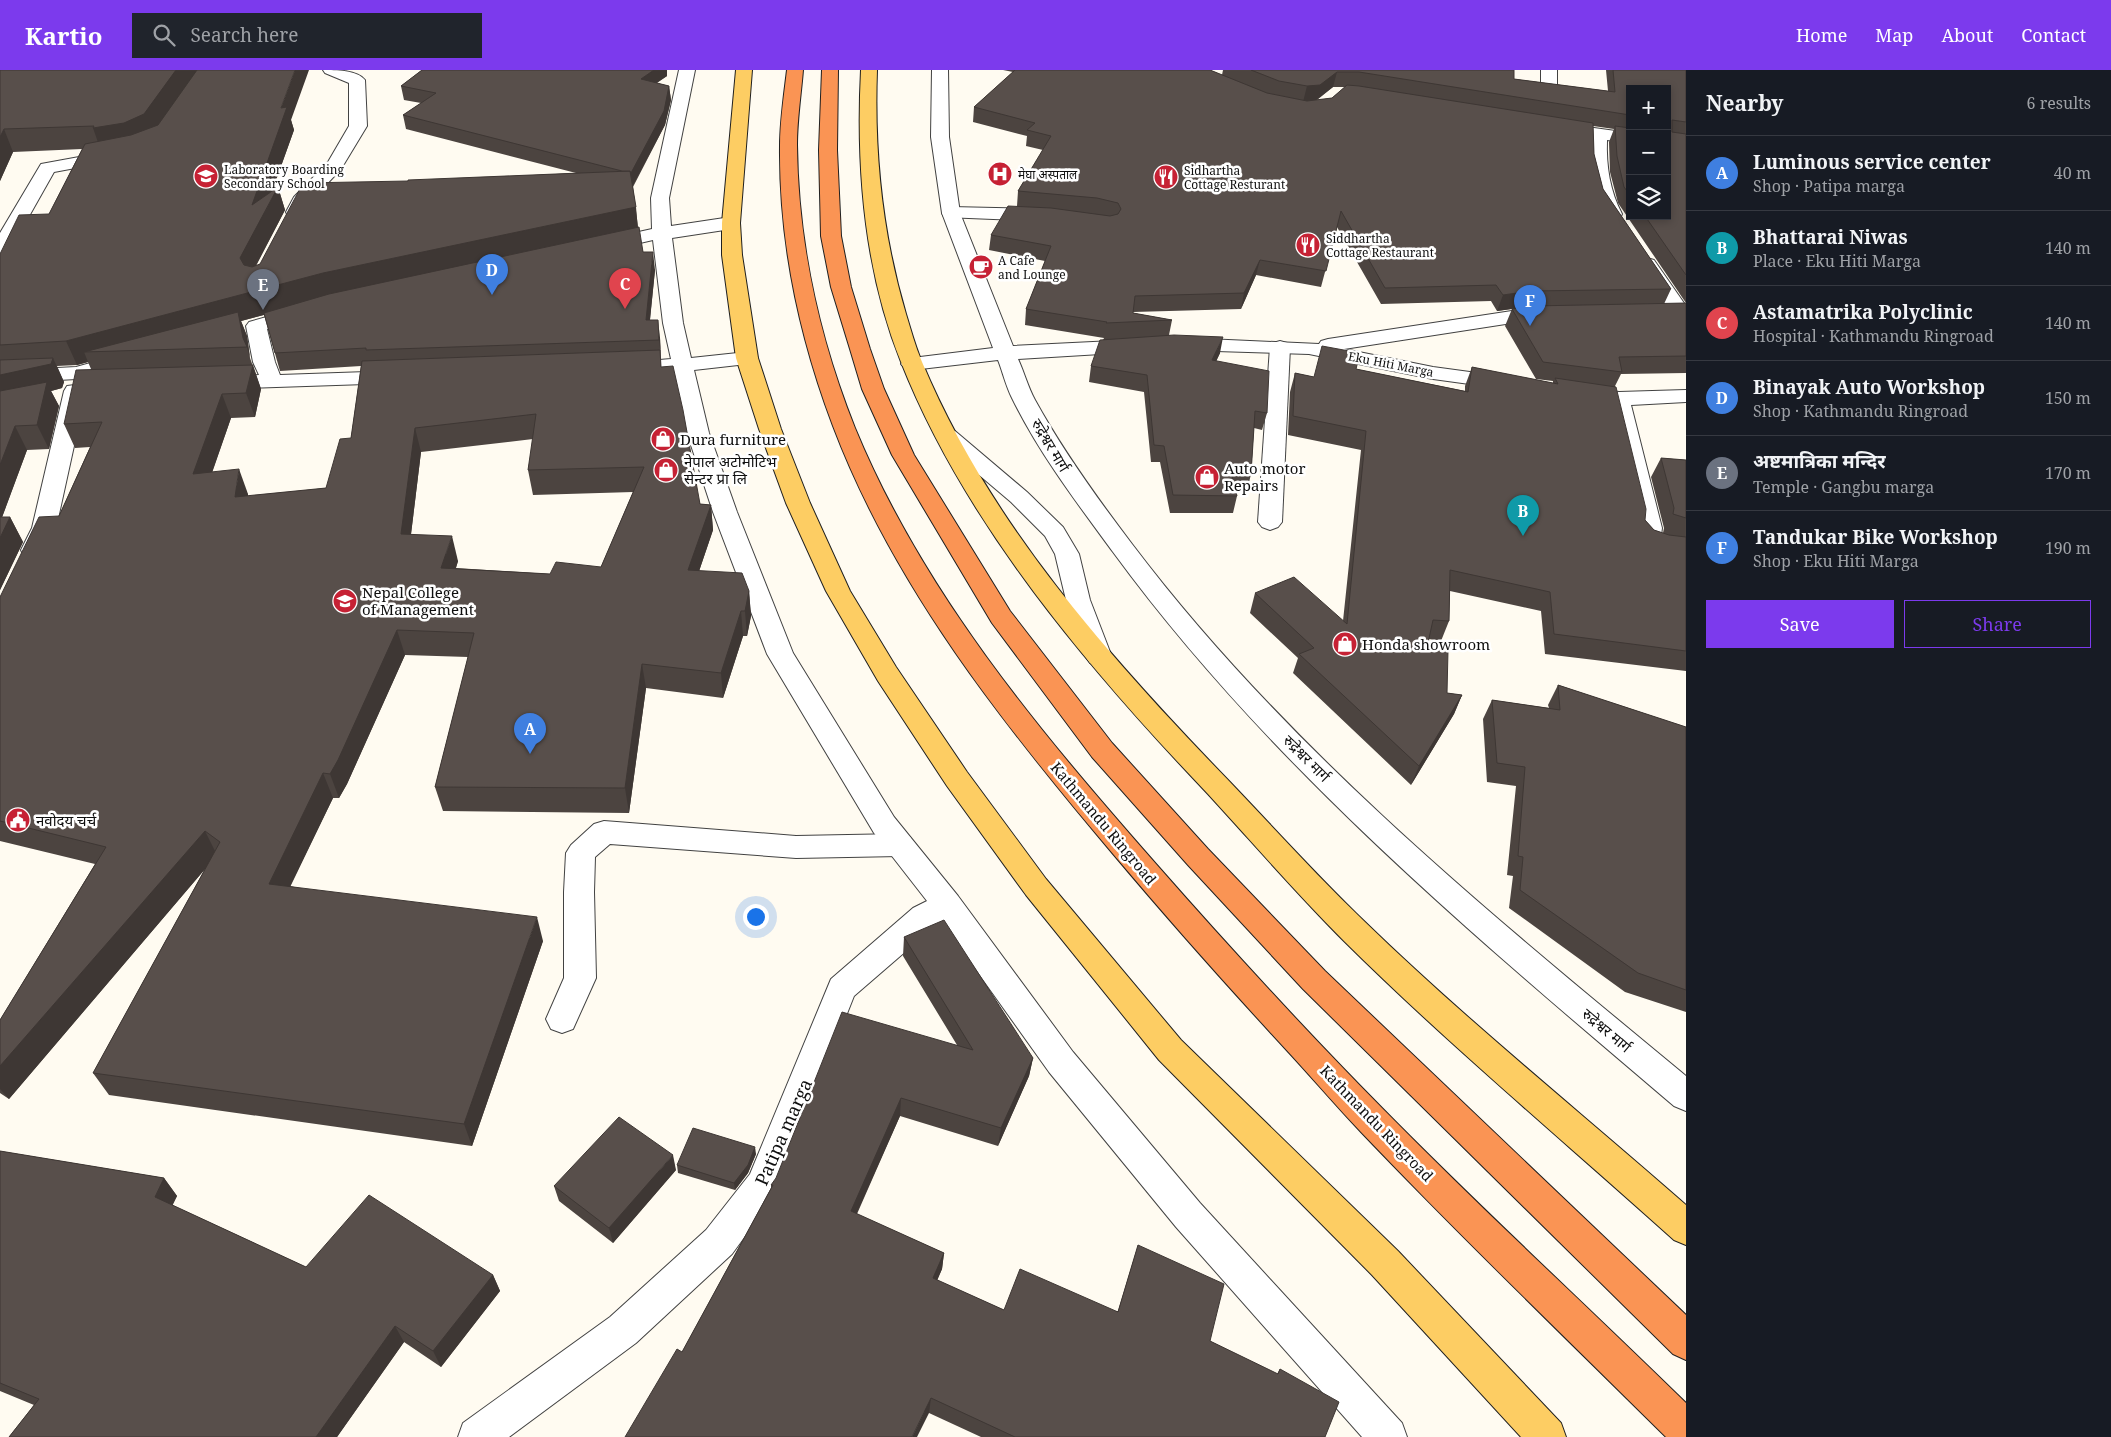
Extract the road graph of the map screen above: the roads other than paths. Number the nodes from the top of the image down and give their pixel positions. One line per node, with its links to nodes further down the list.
1 (331, 70): 15 (street)
2 (687, 70): 17 (street)
3 (744, 70): 14 (main road)
4 (795, 70): 53 (highway, Kathmandu Ringroad)
5 (830, 70): 52 (highway)
6 (869, 70): 29 (main road)
7 (940, 70): 12 (street, रुद्रेश्वर मार्ग)
8 (1541, 125): 9 (street)
9 (1598, 134): 10 (street); 16 (street)
10 (1626, 138)
11 (130, 153): 19 (street)
12 (950, 213): 13 (street); 26 (street, रुद्रेश्वर मार्ग)
13 (1057, 217)
14 (731, 223): 17 (street); 28 (main road)
15 (289, 225)
16 (1624, 232)
17 (662, 234): 20 (street); 30 (street)
18 (1636, 248): 22 (street)
19 (0, 250)
20 (584, 250)
21 (321, 308): 34 (street)
22 (1676, 313)
23 (1564, 315): 25 (street)
24 (1280, 347): 25 (street, Eku Hiti Marga); 26 (street, Eku Hiti Marga); 43 (street)
25 (1309, 348): 37 (street, Eku Hiti Marga)
26 (1005, 353): 29 (street, Eku Hiti Marga); 50 (street, रुद्रेश्वर मार्ग)
27 (133, 358): 38 (street)
28 (747, 358): 30 (street); 56 (main road)
29 (912, 364): 42 (main road)
30 (683, 365): 31 (street); 47 (street)
31 (601, 370)
32 (0, 377): 38 (street)
33 (412, 377): 34 (street)
34 (272, 381): 35 (street)
35 (206, 383)
36 (103, 385): 38 (street)
37 (1521, 385)
38 (70, 388): 45 (street)
39 (1560, 390): 41 (street)
40 (1686, 396): 41 (street)
41 (1619, 399): 44 (street)
42 (947, 436): 46 (main road); 46 (street)
43 (1270, 522)
44 (1686, 548)
45 (24, 570)
46 (1099, 656): 51 (main road)
47 (900, 845): 48 (street); 49 (street)
48 (947, 905): 54 (street, Patipa marga); 55 (street)
49 (562, 1019)
50 (1686, 1096)
51 (1686, 1228)
52 (1686, 1341)
53 (1686, 1430)
54 (477, 1437)
55 (1388, 1437)
56 (1547, 1437)

